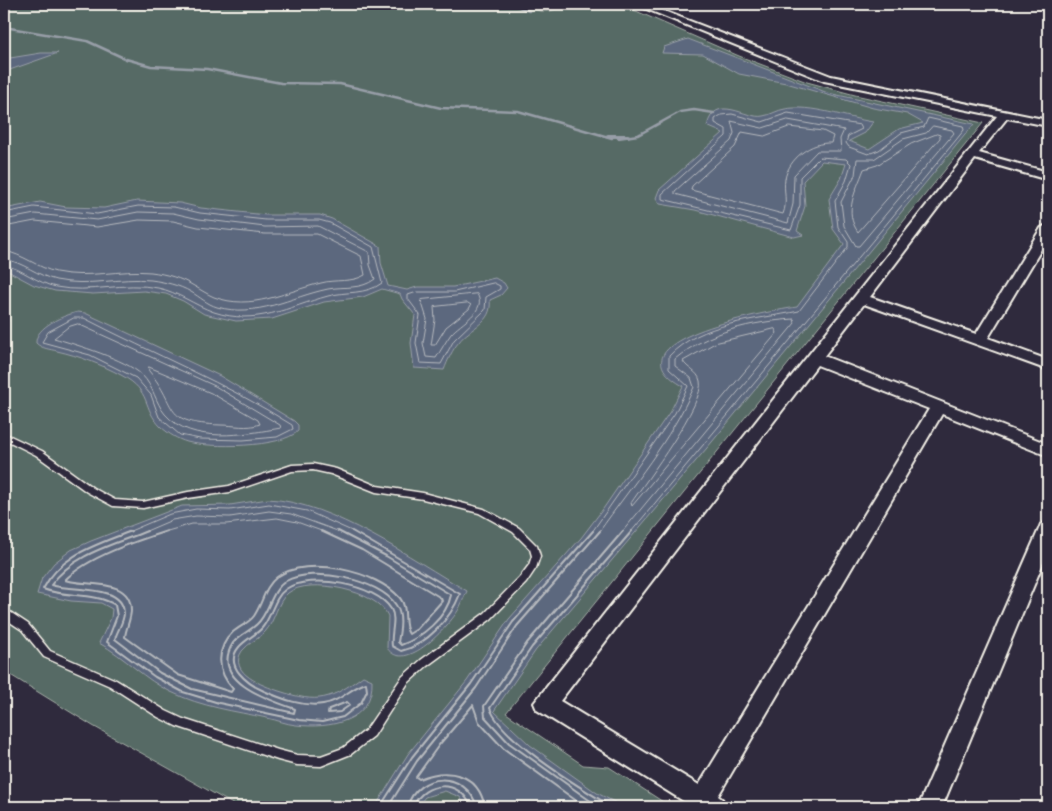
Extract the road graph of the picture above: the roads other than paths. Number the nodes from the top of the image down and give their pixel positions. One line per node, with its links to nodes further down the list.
1 (639, 4): 2 (street)
2 (1004, 114): 3 (street); 4 (street)
3 (1048, 123)
4 (972, 155): 5 (street); 7 (street)
5 (1048, 176)
6 (1048, 228): 10 (street)
7 (860, 298): 10 (street); 11 (street)
8 (4, 314): 9 (lane)
9 (4, 321)
10 (979, 340): 12 (street)
11 (814, 358): 13 (street); 18 (street)
12 (1048, 366)
13 (938, 407): 15 (street); 18 (street)
14 (4, 436): 17 (lane)
15 (1048, 450)
16 (1048, 529): 19 (street)
17 (4, 613)
18 (709, 804)
19 (930, 807)

